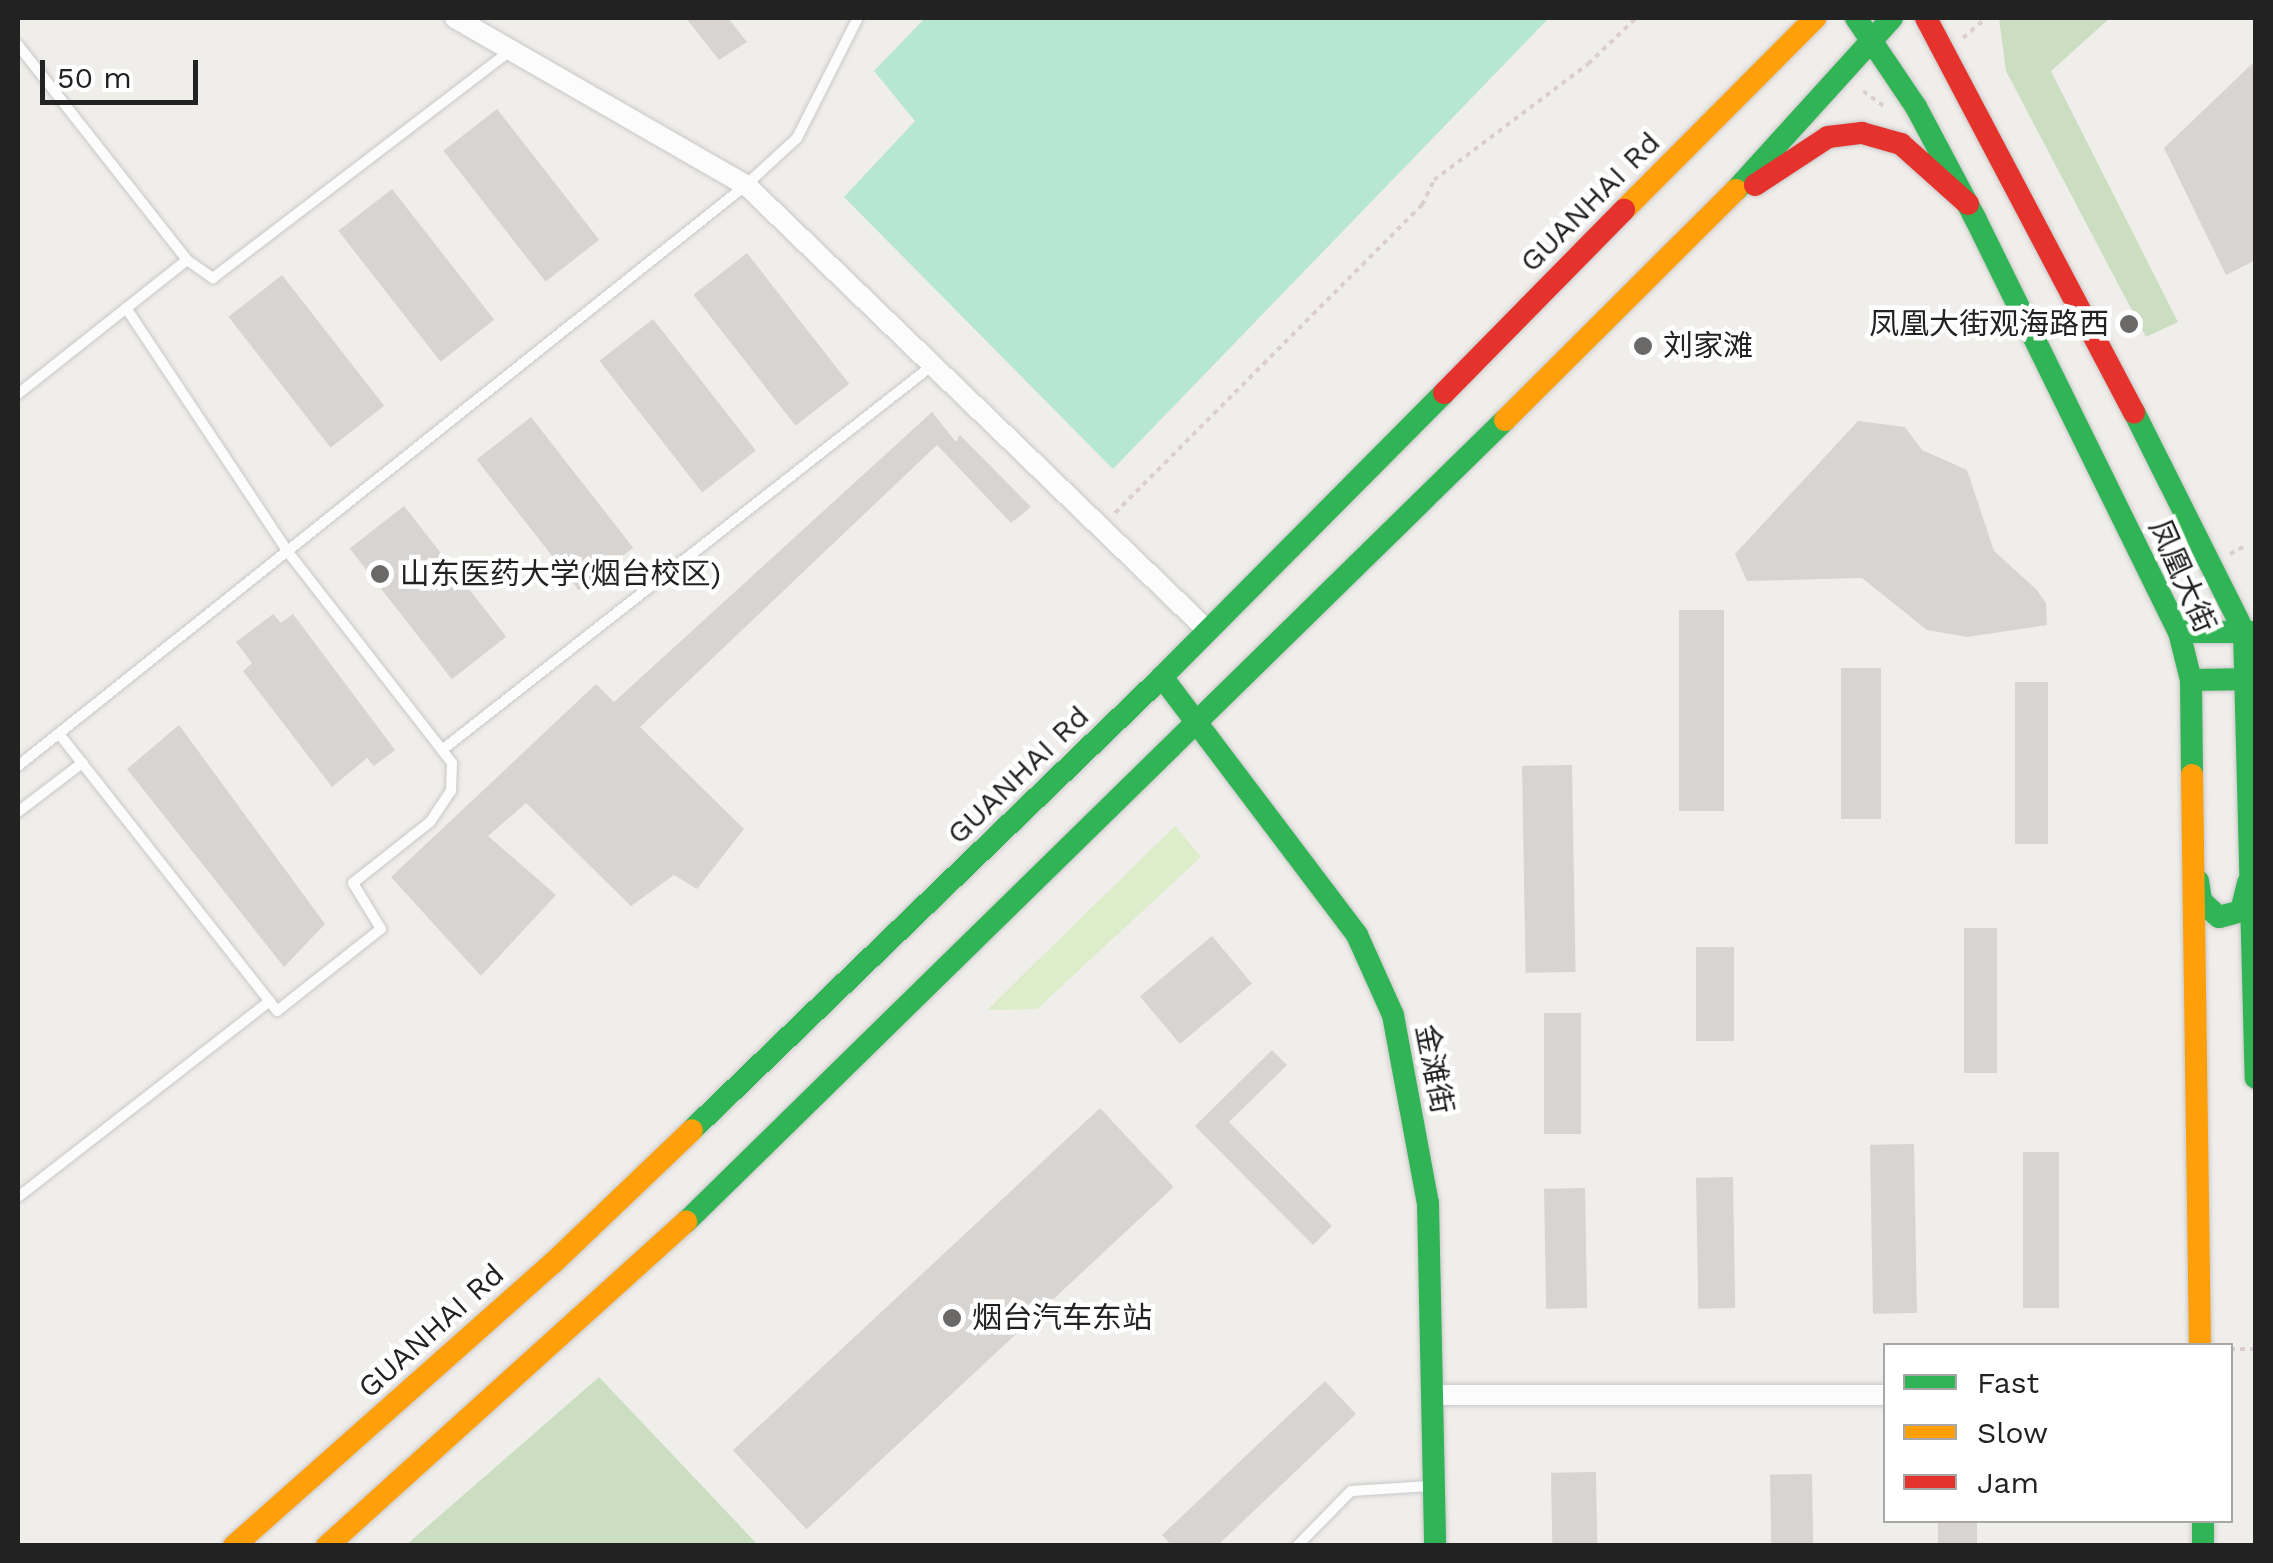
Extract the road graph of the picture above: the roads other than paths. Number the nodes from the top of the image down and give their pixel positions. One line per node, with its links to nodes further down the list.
1 (455, 18): 9 (street)
2 (858, 18): 10 (lane)
3 (1814, 18): 18 (main road, GUANHAI Rd)
4 (1856, 18): 7 (main road, 凤凰大街)
5 (1892, 18): 7 (main road)
6 (1926, 18): 20 (main road, 凤凰大街)
7 (1870, 37): 11 (main road, 凤凰大街); 12 (main road)
8 (18, 45): 13 (lane)
9 (513, 49): 10 (street); 13 (lane)
10 (746, 185): 15 (street); 17 (lane)
11 (1968, 204): 12 (main road); 19 (main road, 凤凰大街)
12 (1720, 209): 24 (main road)
13 (186, 260): 14 (lane)
14 (126, 308): 16 (lane); 17 (lane)
15 (935, 363): 18 (street); 26 (lane)
16 (18, 394)
17 (288, 552): 25 (lane); 26 (lane)
18 (1208, 631): 21 (main road, GUANHAI Rd)
19 (2179, 632): 20 (main road); 22 (main road, 凤凰大街)
20 (2250, 632): 23 (main road, 凤凰大街)
21 (1162, 677): 24 (main road, 金滩街); 39 (main road, GUANHAI Rd)
22 (2190, 680): 23 (main road); 31 (main road, 凤凰大街)
23 (2252, 680): 30 (main road, 凤凰大街)
24 (1194, 725): 36 (main road, 金滩街); 40 (main road)
25 (60, 736): 27 (lane); 28 (lane)
26 (442, 750): 32 (lane)
27 (82, 763): 29 (lane); 32 (lane)
28 (18, 766)
29 (18, 812)
30 (2251, 842): 31 (main road); 33 (main road, 凤凰大街)
31 (2193, 850): 35 (main road, 凤凰大街)
32 (270, 1002): 34 (lane)
33 (2256, 1078)
34 (18, 1197)
35 (2200, 1343)
36 (1435, 1394): 37 (street); 38 (main road, 金滩街)
37 (1883, 1395)
38 (1436, 1486): 41 (lane); 42 (main road, 金滩街)
39 (234, 1546)
40 (327, 1546)
41 (1298, 1546)
42 (1435, 1546)

